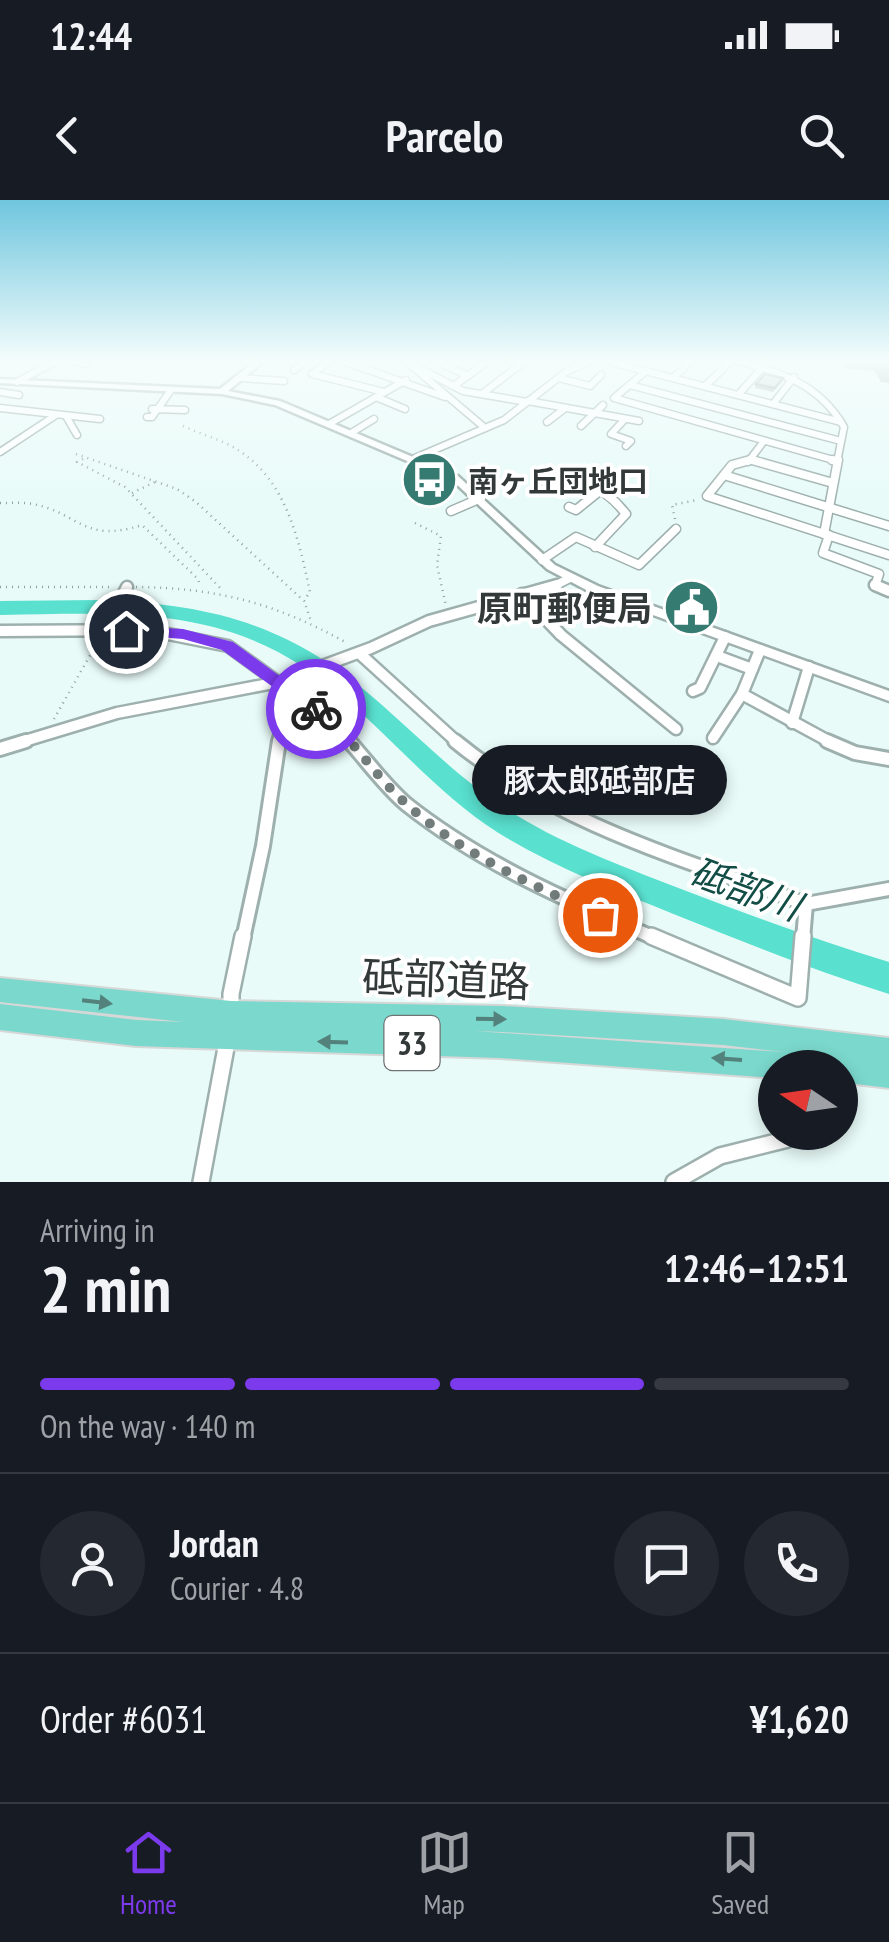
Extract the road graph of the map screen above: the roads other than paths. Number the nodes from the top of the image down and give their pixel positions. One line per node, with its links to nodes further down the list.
1 (156, 407): 17 (street)
2 (288, 407): 26 (street)
3 (359, 407): 26 (street)
4 (400, 407): 16 (street)
5 (458, 407): 29 (street)
6 (522, 407): 29 (street)
7 (557, 407): 14 (street)
8 (602, 407): 19 (street)
9 (644, 407): 27 (street)
10 (713, 407): 15 (street)
11 (783, 407): 25 (street)
12 (828, 407): 25 (street)
13 (0, 408): 18 (street)
14 (564, 408): 19 (street); 24 (street)
15 (717, 408): 27 (street); 33 (street)
16 (405, 409)
17 (185, 410)
18 (61, 416): 20 (street); 31 (street); 35 (street)
19 (592, 416): 22 (street); 28 (street)
20 (100, 418)
21 (374, 419): 30 (street)
22 (625, 419): 23 (street); 34 (street)
23 (639, 421)
24 (547, 422)
25 (842, 422): 33 (street)
26 (329, 424): 30 (street)
27 (703, 424): 32 (street)
28 (581, 426)
29 (485, 428): 36 (street)
30 (351, 432): 36 (street)
31 (78, 435)
32 (764, 441): 37 (street); 38 (street)
33 (841, 442): 38 (street)
34 (626, 446)
35 (0, 452)
36 (415, 458): 43 (street)
37 (750, 459): 39 (street); 40 (street)
38 (837, 461): 40 (street)
39 (724, 475): 45 (street); 49 (street)
40 (833, 482): 45 (street)
41 (544, 488): 42 (street)
42 (602, 489): 44 (street); 50 (street)
43 (480, 498): 46 (street); 52 (street)
44 (569, 507)
45 (828, 508): 47 (street); 49 (street)
46 (451, 511)
47 (889, 526)
48 (676, 530): 50 (street)
49 (826, 534): 51 (street); 55 (street)
50 (596, 546): 52 (street)
51 (889, 555)
52 (542, 560): 53 (street)
53 (570, 578): 56 (street); 59 (street)
54 (126, 588): 57 (street)
55 (889, 591)
56 (522, 594): 61 (street); 70 (street)
57 (106, 629): 58 (street); 65 (street)
58 (0, 630)
59 (726, 638): 60 (street); 62 (street)
60 (760, 650): 63 (street); 64 (street)
61 (355, 654): 65 (street); 75 (street)
62 (717, 656): 64 (street); 66 (street)
63 (809, 667): 68 (street); 69 (street)
64 (752, 669): 67 (street)
65 (283, 681): 72 (street); 75 (street); 78 (street)
66 (693, 692)
67 (742, 694): 69 (street); 71 (street)
68 (889, 696)
69 (792, 723): 73 (street)
70 (676, 729)
71 (713, 738)
72 (0, 749)
73 (889, 760)
74 (889, 889): 75 (street)
75 (805, 906)
76 (0, 990): 78 (highway, 砥部道路 / 33, one-way to 78)
77 (0, 1017): 78 (highway, 砥部道路 / 33)
78 (230, 1026): 79 (highway, 砥部道路 / 33, one-way to 79); 80 (highway, 砥部道路 / 33, one-way to 78); 84 (street)
79 (889, 1050)
80 (758, 1063)
81 (858, 1071): 82 (highway)
82 (889, 1075)
83 (758, 1147): 85 (street)
84 (201, 1182)
85 (674, 1182)

